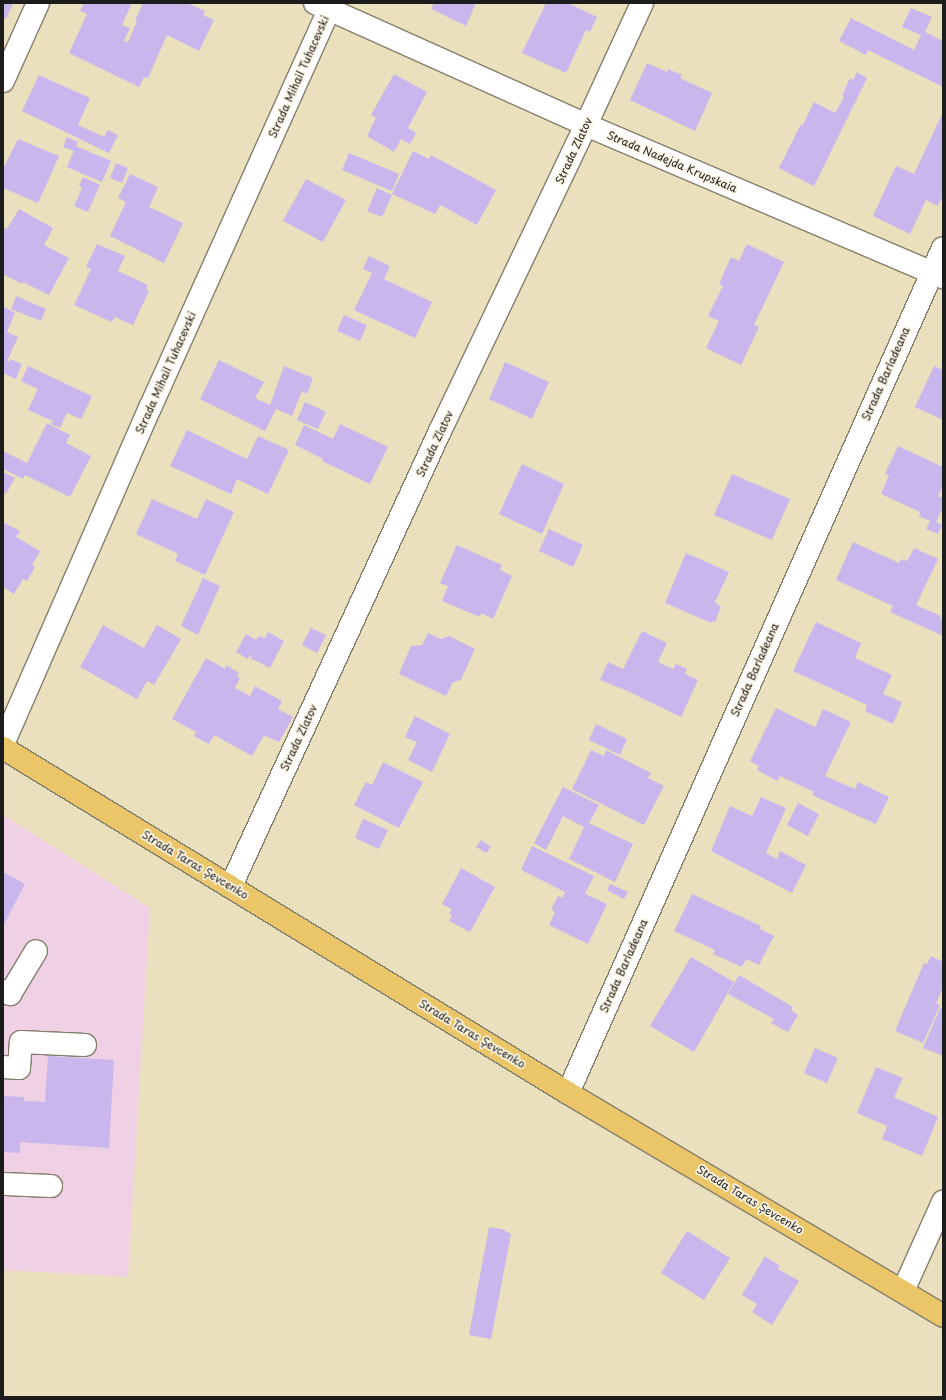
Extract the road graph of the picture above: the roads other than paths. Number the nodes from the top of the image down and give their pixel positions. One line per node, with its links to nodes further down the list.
1 (38, 3): 4 (street)
2 (642, 3): 5 (street, Strada Zlatov)
3 (325, 5): 5 (street, Strada Nadejda Krupskaia); 8 (street, Strada Mihail Tuhacevski)
4 (3, 81)
5 (586, 125): 7 (street, Strada Nadejda Krupskaia); 10 (street, Strada Zlatov)
6 (943, 248): 7 (street, Strada Barladeana)
7 (937, 274): 15 (street, Strada Barladeana)
8 (3, 744)
9 (3, 748): 10 (main road, Strada Taras Șevcenko)
10 (231, 886): 15 (main road, Strada Taras Șevcenko)
11 (36, 950): 12 (street)
12 (3, 991)
13 (85, 1045): 14 (street)
14 (3, 1067)
15 (568, 1093): 19 (main road, Strada Taras Șevcenko)
16 (3, 1184): 17 (street)
17 (51, 1186)
18 (943, 1202): 19 (street)
19 (903, 1291): 20 (main road, Strada Taras Șevcenko)
20 (943, 1316)

